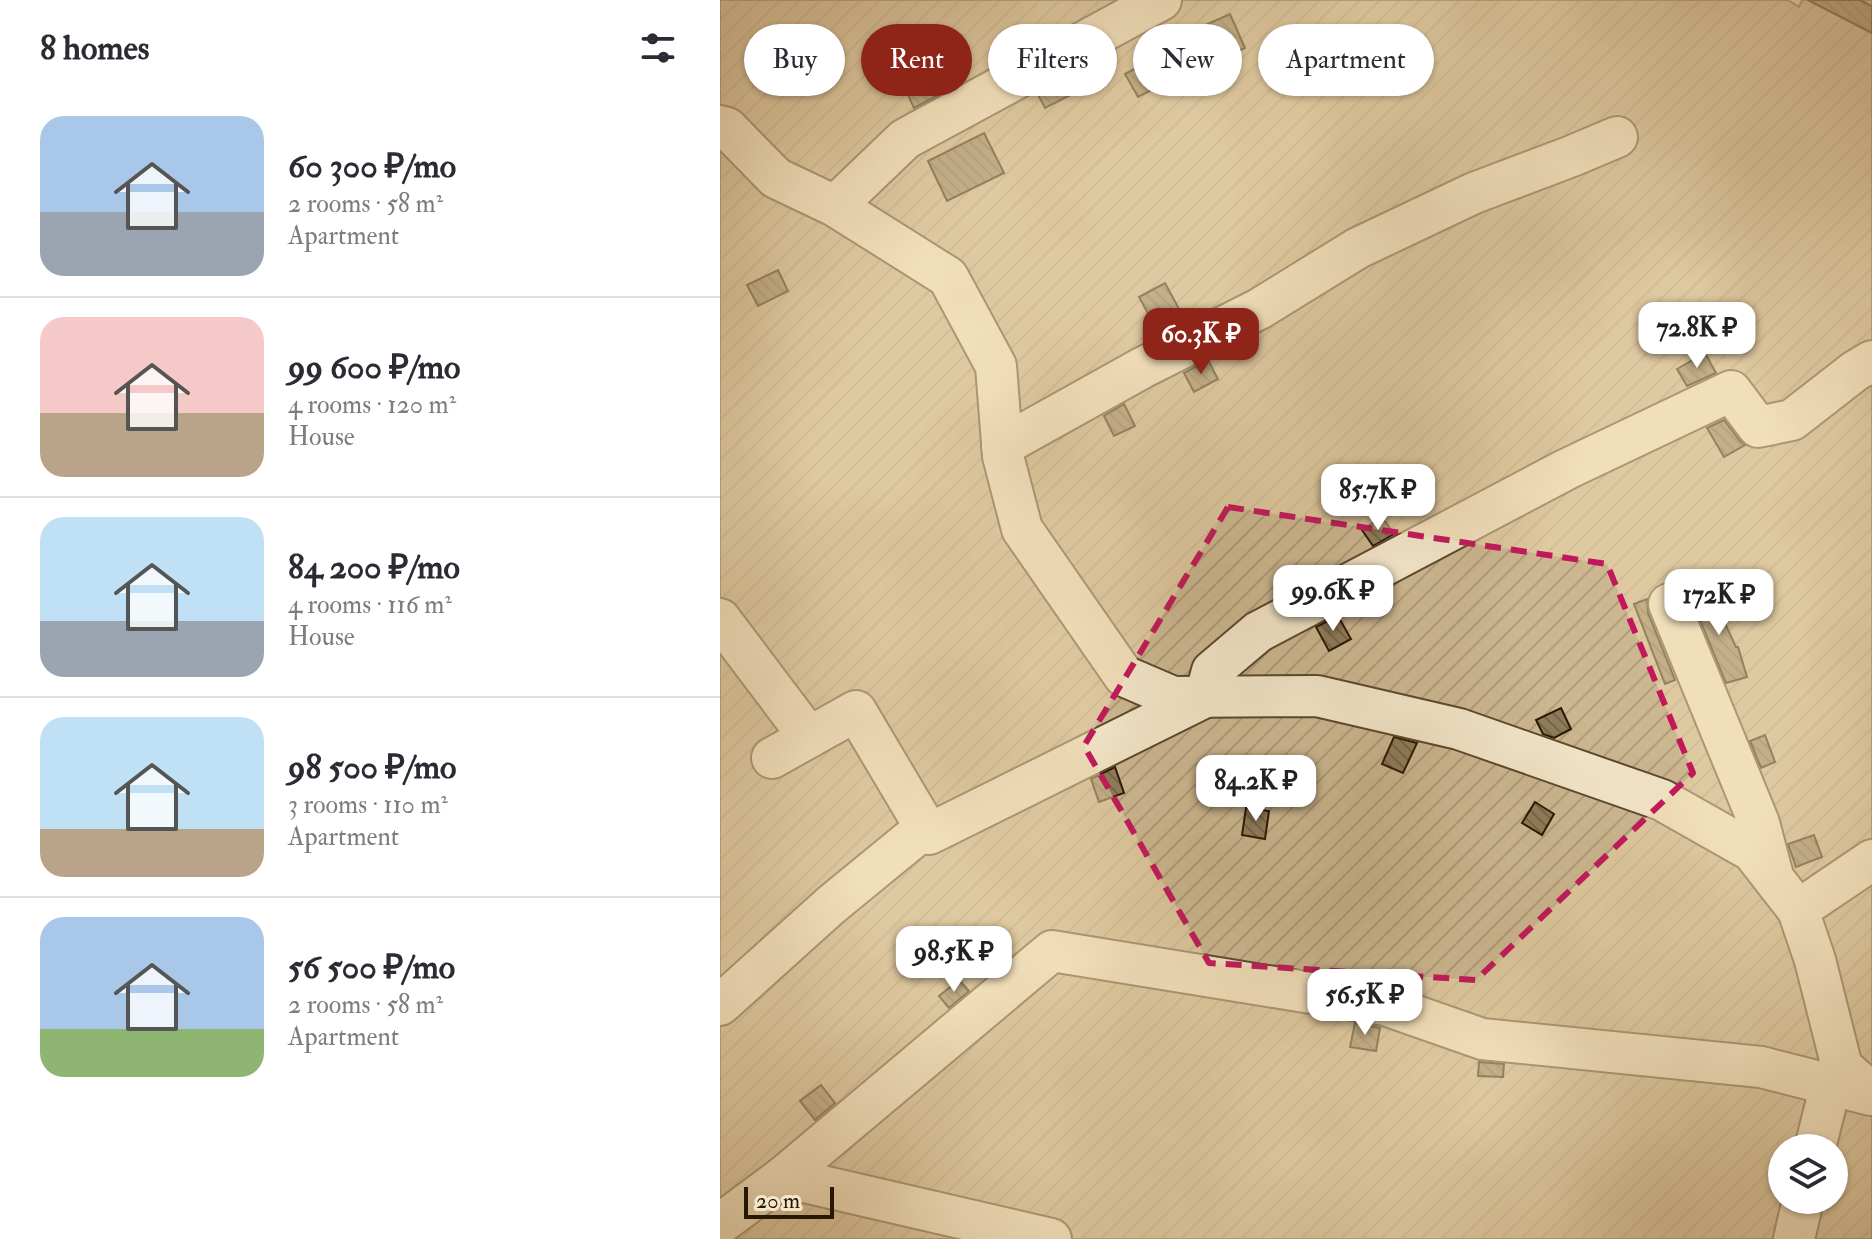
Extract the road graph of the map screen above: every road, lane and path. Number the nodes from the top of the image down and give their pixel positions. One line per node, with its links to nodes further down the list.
1 (1161, 0): 4 (street)
2 (720, 126): 4 (street)
3 (1617, 137): 6 (street)
4 (835, 206): 6 (street)
5 (1872, 361): 9 (street)
6 (1002, 446): 9 (street)
7 (1669, 604): 14 (street)
8 (720, 619): 10 (street)
9 (1205, 697): 12 (street); 14 (street)
10 (809, 737): 11 (street); 12 (street)
11 (772, 758)
12 (925, 828): 15 (street)
13 (1872, 860): 14 (street)
14 (1786, 895): 17 (street)
15 (720, 1005)
16 (1831, 1084): 17 (street); 18 (street); 19 (street)
17 (1872, 1094)
18 (1818, 1134)
19 (783, 1177): 21 (street); 22 (street)
20 (1800, 1214): 23 (street)
21 (720, 1224)
22 (1051, 1239)
23 (1794, 1239)

